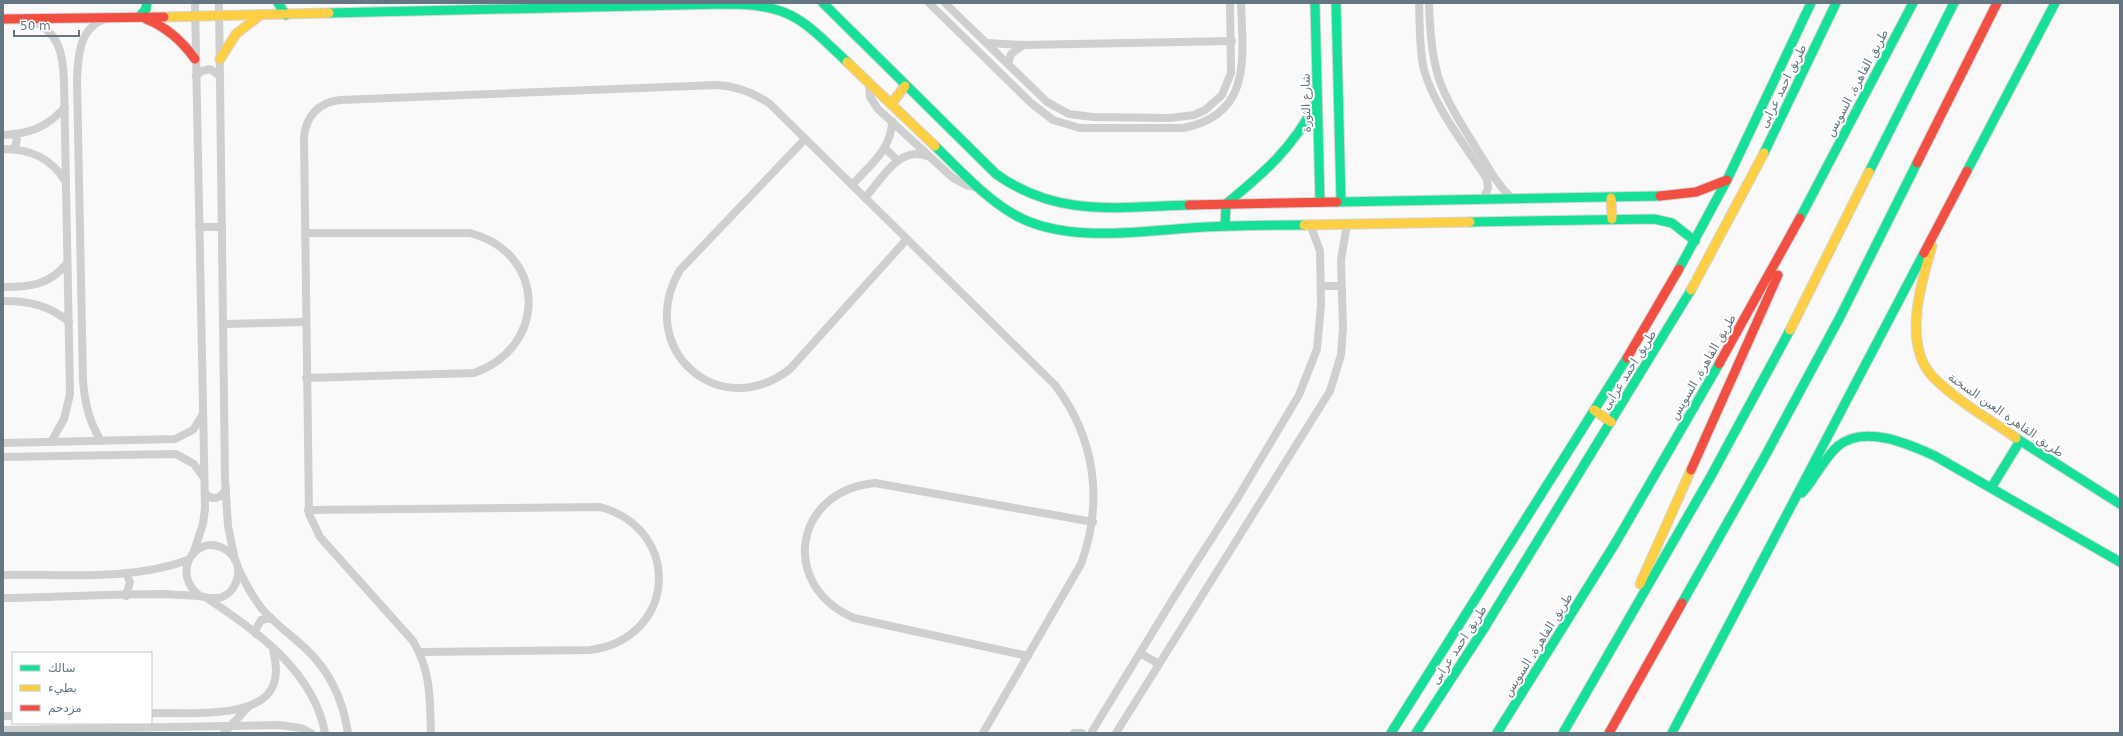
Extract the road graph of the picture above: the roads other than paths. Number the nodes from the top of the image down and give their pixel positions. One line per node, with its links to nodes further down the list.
1 (148, 3): 24 (main road)
2 (195, 3): 25 (street)
3 (219, 3): 26 (street)
4 (278, 3): 23 (main road)
5 (823, 3): 45 (main road)
6 (929, 3): 31 (street)
7 (945, 3): 27 (street)
8 (1230, 3): 34 (street)
9 (1241, 3): 33 (street)
10 (1316, 3): 46 (main road, شارع الثورة)
11 (1336, 3): 66 (main road)
12 (1419, 3): 65 (street)
13 (1429, 3): 63 (street)
14 (1811, 3): 58 (main road, طريق احمد عرابى)
15 (1836, 3): 95 (main road, طريق احمد عرابى)
16 (1913, 3): 69 (main road, طريق القاهرة, السويس)
17 (1954, 3): 121 (main road)
18 (1997, 3): 148 (main road)
19 (2055, 3): 73 (main road)
20 (722, 4): 21 (main road); 44 (main road)
21 (516, 5): 23 (main road)
22 (260, 15): 23 (main road); 26 (main road); 38 (main road)
23 (286, 15)
24 (140, 16): 25 (main road); 29 (main road); 37 (main road)
25 (195, 16): 26 (main road); 37 (street)
26 (220, 16): 38 (street)
27 (960, 17): 31 (street); 32 (street)
28 (29, 18): 29 (main road); 30 (main road); 43 (street)
29 (108, 18): 42 (street)
30 (3, 19)
31 (953, 26): 33 (street)
32 (971, 28): 33 (street); 35 (street)
33 (963, 36)
34 (1232, 41): 36 (street); 39 (street)
35 (987, 43): 36 (street); 39 (street)
36 (1023, 45): 39 (street)
37 (195, 59): 40 (street)
38 (220, 59): 41 (street)
39 (1008, 64)
40 (196, 76): 41 (street); 76 (street)
41 (220, 76): 75 (street)
42 (78, 80): 43 (street); 92 (street)
43 (64, 81): 48 (street)
44 (869, 82): 47 (main road); 49 (street)
45 (905, 86): 47 (main road); 68 (main road)
46 (1317, 100): 67 (main road, شارع الثورة); 68 (main road)
47 (891, 104): 61 (main road)
48 (65, 106): 51 (street); 59 (street)
49 (892, 121): 53 (street); 56 (street)
50 (3, 134): 51 (street)
51 (14, 134): 54 (street)
52 (805, 139): 60 (street); 77 (street); 78 (street)
53 (885, 148): 57 (street); 60 (street)
54 (14, 149): 55 (street); 59 (street)
55 (3, 150)
56 (928, 156): 57 (street); 61 (street)
57 (898, 160): 62 (street)
58 (1727, 180): 64 (main road); 79 (main road, طريق احمد عرابى)
59 (66, 182): 80 (street)
60 (852, 185): 62 (street)
61 (978, 188): 74 (main road)
62 (865, 198): 78 (street)
63 (1512, 198): 64 (main road); 65 (main road)
64 (1611, 198): 70 (main road)
65 (1482, 200): 66 (main road)
66 (1341, 201): 67 (main road)
67 (1320, 202): 68 (main road)
68 (1226, 204): 74 (main road)
69 (1802, 215): 121 (main road); 146 (main road, طريق القاهرة, السويس)
70 (1612, 219): 72 (main road); 79 (main road)
71 (1310, 224): 72 (main road); 74 (main road); 81 (street)
72 (1347, 224): 82 (street)
73 (1939, 225): 98 (main road, طريق القاهرة العين السخنة); 107 (main road)
74 (1225, 226)
75 (222, 227): 76 (street); 89 (street)
76 (199, 228): 94 (street)
77 (305, 232): 88 (street); 90 (street)
78 (907, 239): 110 (street)
79 (1695, 241): 93 (main road, طريق احمد عرابى)
80 (67, 263): 84 (street); 87 (street)
81 (1321, 286): 82 (street); 124 (street)
82 (1341, 286): 126 (street)
83 (3, 287): 84 (street)
84 (21, 287): 86 (street)
85 (3, 301): 86 (street)
86 (20, 301): 87 (street)
87 (69, 322): 91 (street)
88 (306, 322): 89 (street); 90 (street)
89 (224, 324): 105 (street)
90 (306, 378): 109 (street)
91 (70, 381): 92 (street); 99 (street)
92 (83, 381): 97 (street)
93 (1594, 410): 95 (main road); 144 (main road, طريق احمد عرابى)
94 (204, 413): 96 (street); 103 (street)
95 (1611, 422): 145 (main road, طريق احمد عرابى)
96 (156, 440): 97 (street); 101 (street)
97 (101, 441): 99 (street)
98 (2020, 441): 104 (main road); 108 (main road, طريق القاهرة العين السخنة)
99 (51, 442): 100 (street)
100 (3, 443)
101 (156, 454): 102 (street); 103 (street)
102 (3, 457)
103 (205, 482): 106 (street)
104 (1991, 488): 107 (main road); 112 (main road)
105 (226, 489): 106 (street); 113 (street)
106 (205, 492): 111 (street)
107 (1795, 500): 149 (main road)
108 (2120, 504)
109 (308, 510): 123 (street); 123 (street)
110 (1093, 522): 125 (street); 125 (street)
111 (191, 557): 113 (street); 114 (street); 117 (street)
112 (2120, 562)
113 (237, 564): 117 (street); 119 (street)
114 (126, 573): 115 (street); 116 (street)
115 (3, 575)
116 (126, 596): 117 (street); 118 (street)
117 (204, 597): 120 (street)
118 (3, 598)
119 (271, 618): 120 (street); 137 (street)
120 (256, 634): 122 (street)
121 (1618, 637): 147 (main road)
122 (273, 650): 127 (street); 136 (street)
123 (420, 652): 138 (street)
124 (1140, 653): 126 (street); 142 (street)
125 (1028, 656): 139 (street)
126 (1159, 664): 143 (street)
127 (248, 707): 128 (street); 129 (street)
128 (152, 713)
129 (230, 726): 131 (street); 134 (street); 135 (street)
130 (3, 730): 132 (street)
131 (176, 730): 133 (street)
132 (38, 731): 133 (street)
133 (101, 731)
134 (224, 733)
135 (311, 733)
136 (325, 733)
137 (348, 733)
138 (431, 733)
139 (983, 733)
140 (1074, 733): 141 (street)
141 (1082, 733)
142 (1092, 733)
143 (1116, 733)
144 (1391, 733)
145 (1416, 733)
146 (1497, 733)
147 (1563, 733)
148 (1609, 733)
149 (1672, 733)

